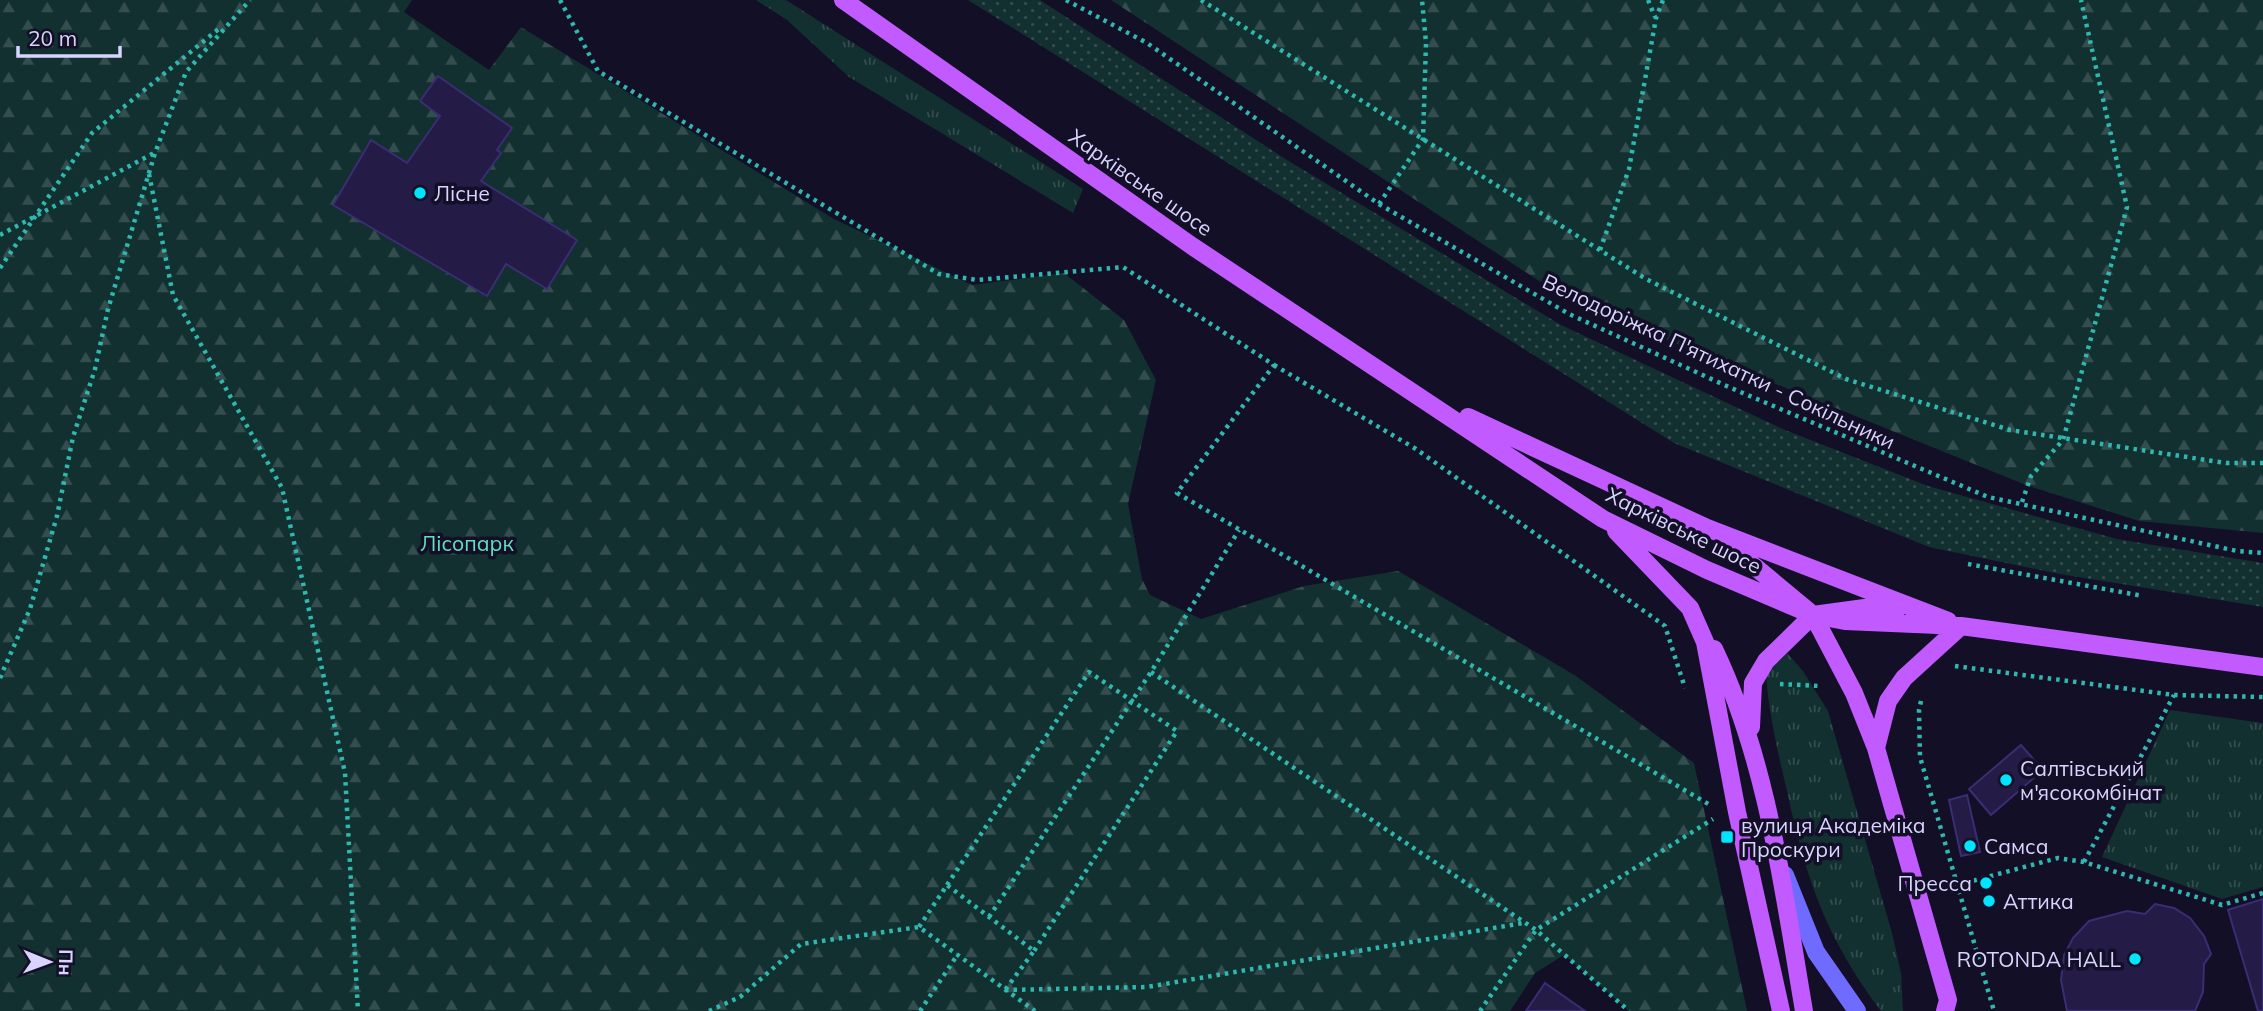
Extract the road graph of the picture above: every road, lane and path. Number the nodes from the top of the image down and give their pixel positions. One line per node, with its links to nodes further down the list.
1 (250, 0): 11 (path)
2 (560, 0): 20 (path)
3 (843, 0): 21 (main road, Харківське шосе)
4 (1066, 0): 15 (path, Велодоріжка П'ятихатки - Сокільники)
5 (1201, 0): 12 (path)
6 (1422, 0): 12 (path)
7 (1648, 0): 10 (path)
8 (1663, 0): 10 (path)
9 (2081, 0): 22 (path)
10 (1656, 18): 18 (path)
11 (230, 20): 13 (path); 16 (path)
12 (1423, 139): 15 (path); 18 (path)
13 (155, 153): 14 (path); 16 (path)
14 (149, 174): 38 (path); 63 (path)
15 (1379, 204): 24 (path, Велодоріжка П'ятихатки - Сокільники)
16 (34, 214): 17 (path); 19 (path)
17 (0, 234)
18 (1600, 250): 22 (path)
19 (0, 268)
20 (1274, 365): 27 (path); 41 (path)
21 (1418, 393): 25 (main road, Харківське шосе); 26 (main road, Харківське шосе)
22 (2063, 440): 23 (path); 24 (path)
23 (2263, 463)
24 (2022, 502): 28 (path, Велодоріжка П'ятихатки - Сокільники)
25 (1603, 519): 32 (main road, Харківське шосе); 33 (main road)
26 (1707, 528): 31 (main road, Харківське шосе); 32 (main road)
27 (1239, 530): 36 (path); 48 (path)
28 (2263, 552)
29 (1968, 564): 30 (path)
30 (2143, 596)
31 (1920, 611): 32 (main road); 34 (main road, Харківське шосе)
32 (1813, 615): 34 (main road, Харківське шосе); 46 (main road); 47 (main road)
33 (1699, 622): 46 (main road); 69 (main road)
34 (1961, 626): 35 (main road, Харківське шосе); 47 (main road)
35 (2263, 667)
36 (1151, 671): 45 (path); 56 (path)
37 (1945, 672): 42 (path)
38 (0, 678)
39 (1772, 684): 40 (path)
40 (1824, 686)
41 (1686, 693)
42 (2174, 695): 44 (path); 51 (path)
43 (1923, 697): 53 (path)
44 (2263, 697)
45 (1130, 702): 52 (path); 55 (path); 59 (path)
46 (1752, 741): 50 (main road)
47 (1876, 748): 62 (main road)
48 (1711, 806)
49 (1723, 813): 58 (path)
50 (1777, 856): 70 (main road); 71 (street)
51 (2084, 862): 53 (path); 54 (path)
52 (947, 885): 55 (path); 57 (path)
53 (1957, 885): 72 (path)
54 (2263, 893)
55 (989, 917): 59 (path)
56 (1523, 923): 58 (path); 61 (path)
57 (919, 927): 60 (path); 64 (path)
58 (1536, 930): 67 (path); 68 (path)
59 (1034, 951): 61 (path)
60 (958, 954): 61 (path); 65 (path)
61 (1005, 990): 66 (path)
62 (1948, 1007)
63 (358, 1011)
64 (709, 1011)
65 (920, 1011)
66 (1035, 1011)
67 (1480, 1011)
68 (1629, 1011)
69 (1781, 1011)
70 (1804, 1011)
71 (1857, 1011)
72 (1994, 1011)

